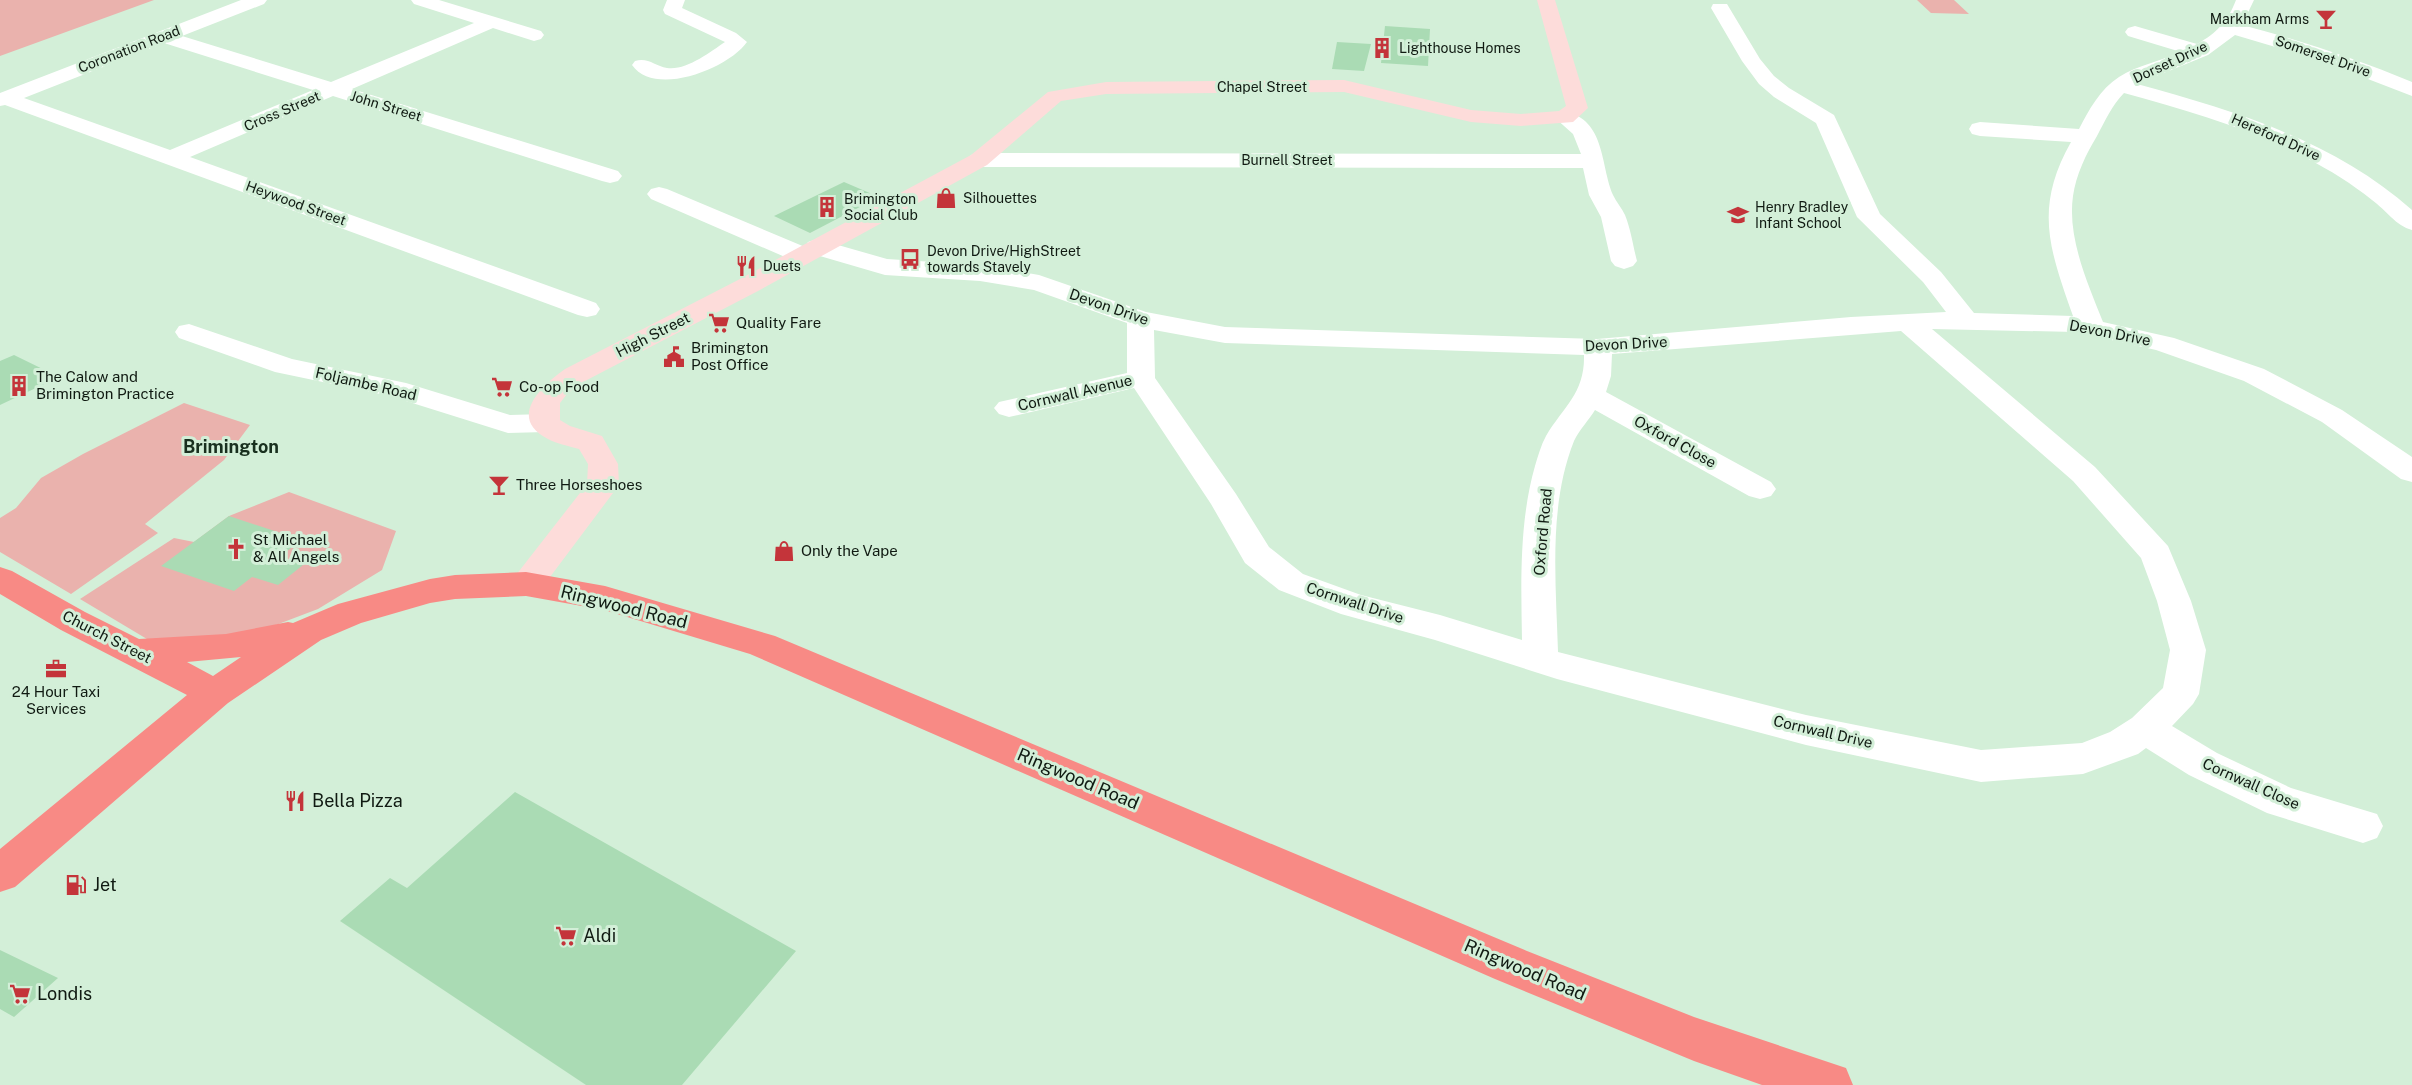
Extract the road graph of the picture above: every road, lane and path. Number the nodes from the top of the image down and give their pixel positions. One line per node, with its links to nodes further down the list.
1 (258, 0): 11 (street, Coronation Road)
2 (420, 0): 7 (street)
3 (676, 0): 15 (street)
4 (1546, 0): 22 (street)
5 (2245, 0): 8 (street)
6 (1720, 8): 35 (street)
7 (492, 22): 10 (street); 19 (street, Cross Street)
8 (2232, 28): 12 (street, Dorset Drive); 16 (street, Somerset Drive)
9 (2135, 32): 12 (street)
10 (534, 35)
11 (161, 36): 19 (street, John Street); 21 (street, Coronation Road)
12 (2198, 51): 18 (street, Dorset Drive)
13 (642, 65): 15 (street)
14 (2412, 69): 16 (street)
15 (667, 74): 17 (street)
16 (2378, 75): 20 (street, Somerset Drive)
17 (694, 82)
18 (2122, 86): 24 (street, Dorset Drive); 30 (street, Hereford Drive)
19 (333, 90): 25 (street, Cross Street); 28 (street, John Street)
20 (2412, 90)
21 (2, 99): 25 (street, Heywood Street)
22 (1565, 117): 26 (street, Chapel Street); 27 (street)
23 (1980, 129): 24 (street)
24 (2085, 136): 37 (street, Dorset Drive)
25 (170, 158): 33 (street, Heywood Street)
26 (979, 160): 27 (street, Burnell Street); 31 (street, High Street)
27 (1595, 161): 32 (street)
28 (610, 176)
29 (659, 194): 31 (street)
30 (2412, 223)
31 (809, 251): 34 (street, Devon Drive); 43 (street, High Street)
32 (1624, 261)
33 (587, 309)
34 (1140, 319): 39 (street, Devon Drive); 40 (street)
35 (1967, 321): 36 (street, Devon Drive); 37 (street, Devon Drive)
36 (1908, 323): 39 (street, Devon Drive); 52 (street, Cornwall Drive)
37 (2091, 327): 44 (street, Devon Drive)
38 (189, 332): 43 (street, Foljambe Road)
39 (1597, 347): 41 (street, Oxford Road)
40 (1141, 378): 42 (street, Cornwall Avenue); 50 (street, Cornwall Drive)
41 (1589, 395): 45 (street, Oxford Close); 50 (street, Oxford Road)
42 (1008, 408)
43 (545, 423): 47 (street)
44 (2412, 472)
45 (1760, 489)
46 (0, 579): 49 (highway, Church Street)
47 (526, 584): 48 (highway, Ringwood Road); 55 (highway, Ringwood Road)
48 (308, 631): 49 (highway, Ringwood Road); 51 (highway, Ringwood Road)
49 (137, 652): 51 (highway, Church Street)
50 (1540, 658): 52 (street, Cornwall Drive)
51 (215, 693): 54 (highway, Ringwood Road)
52 (2145, 729): 53 (street, Cornwall Close)
53 (2363, 826)
54 (0, 874)
55 (1830, 1085)

